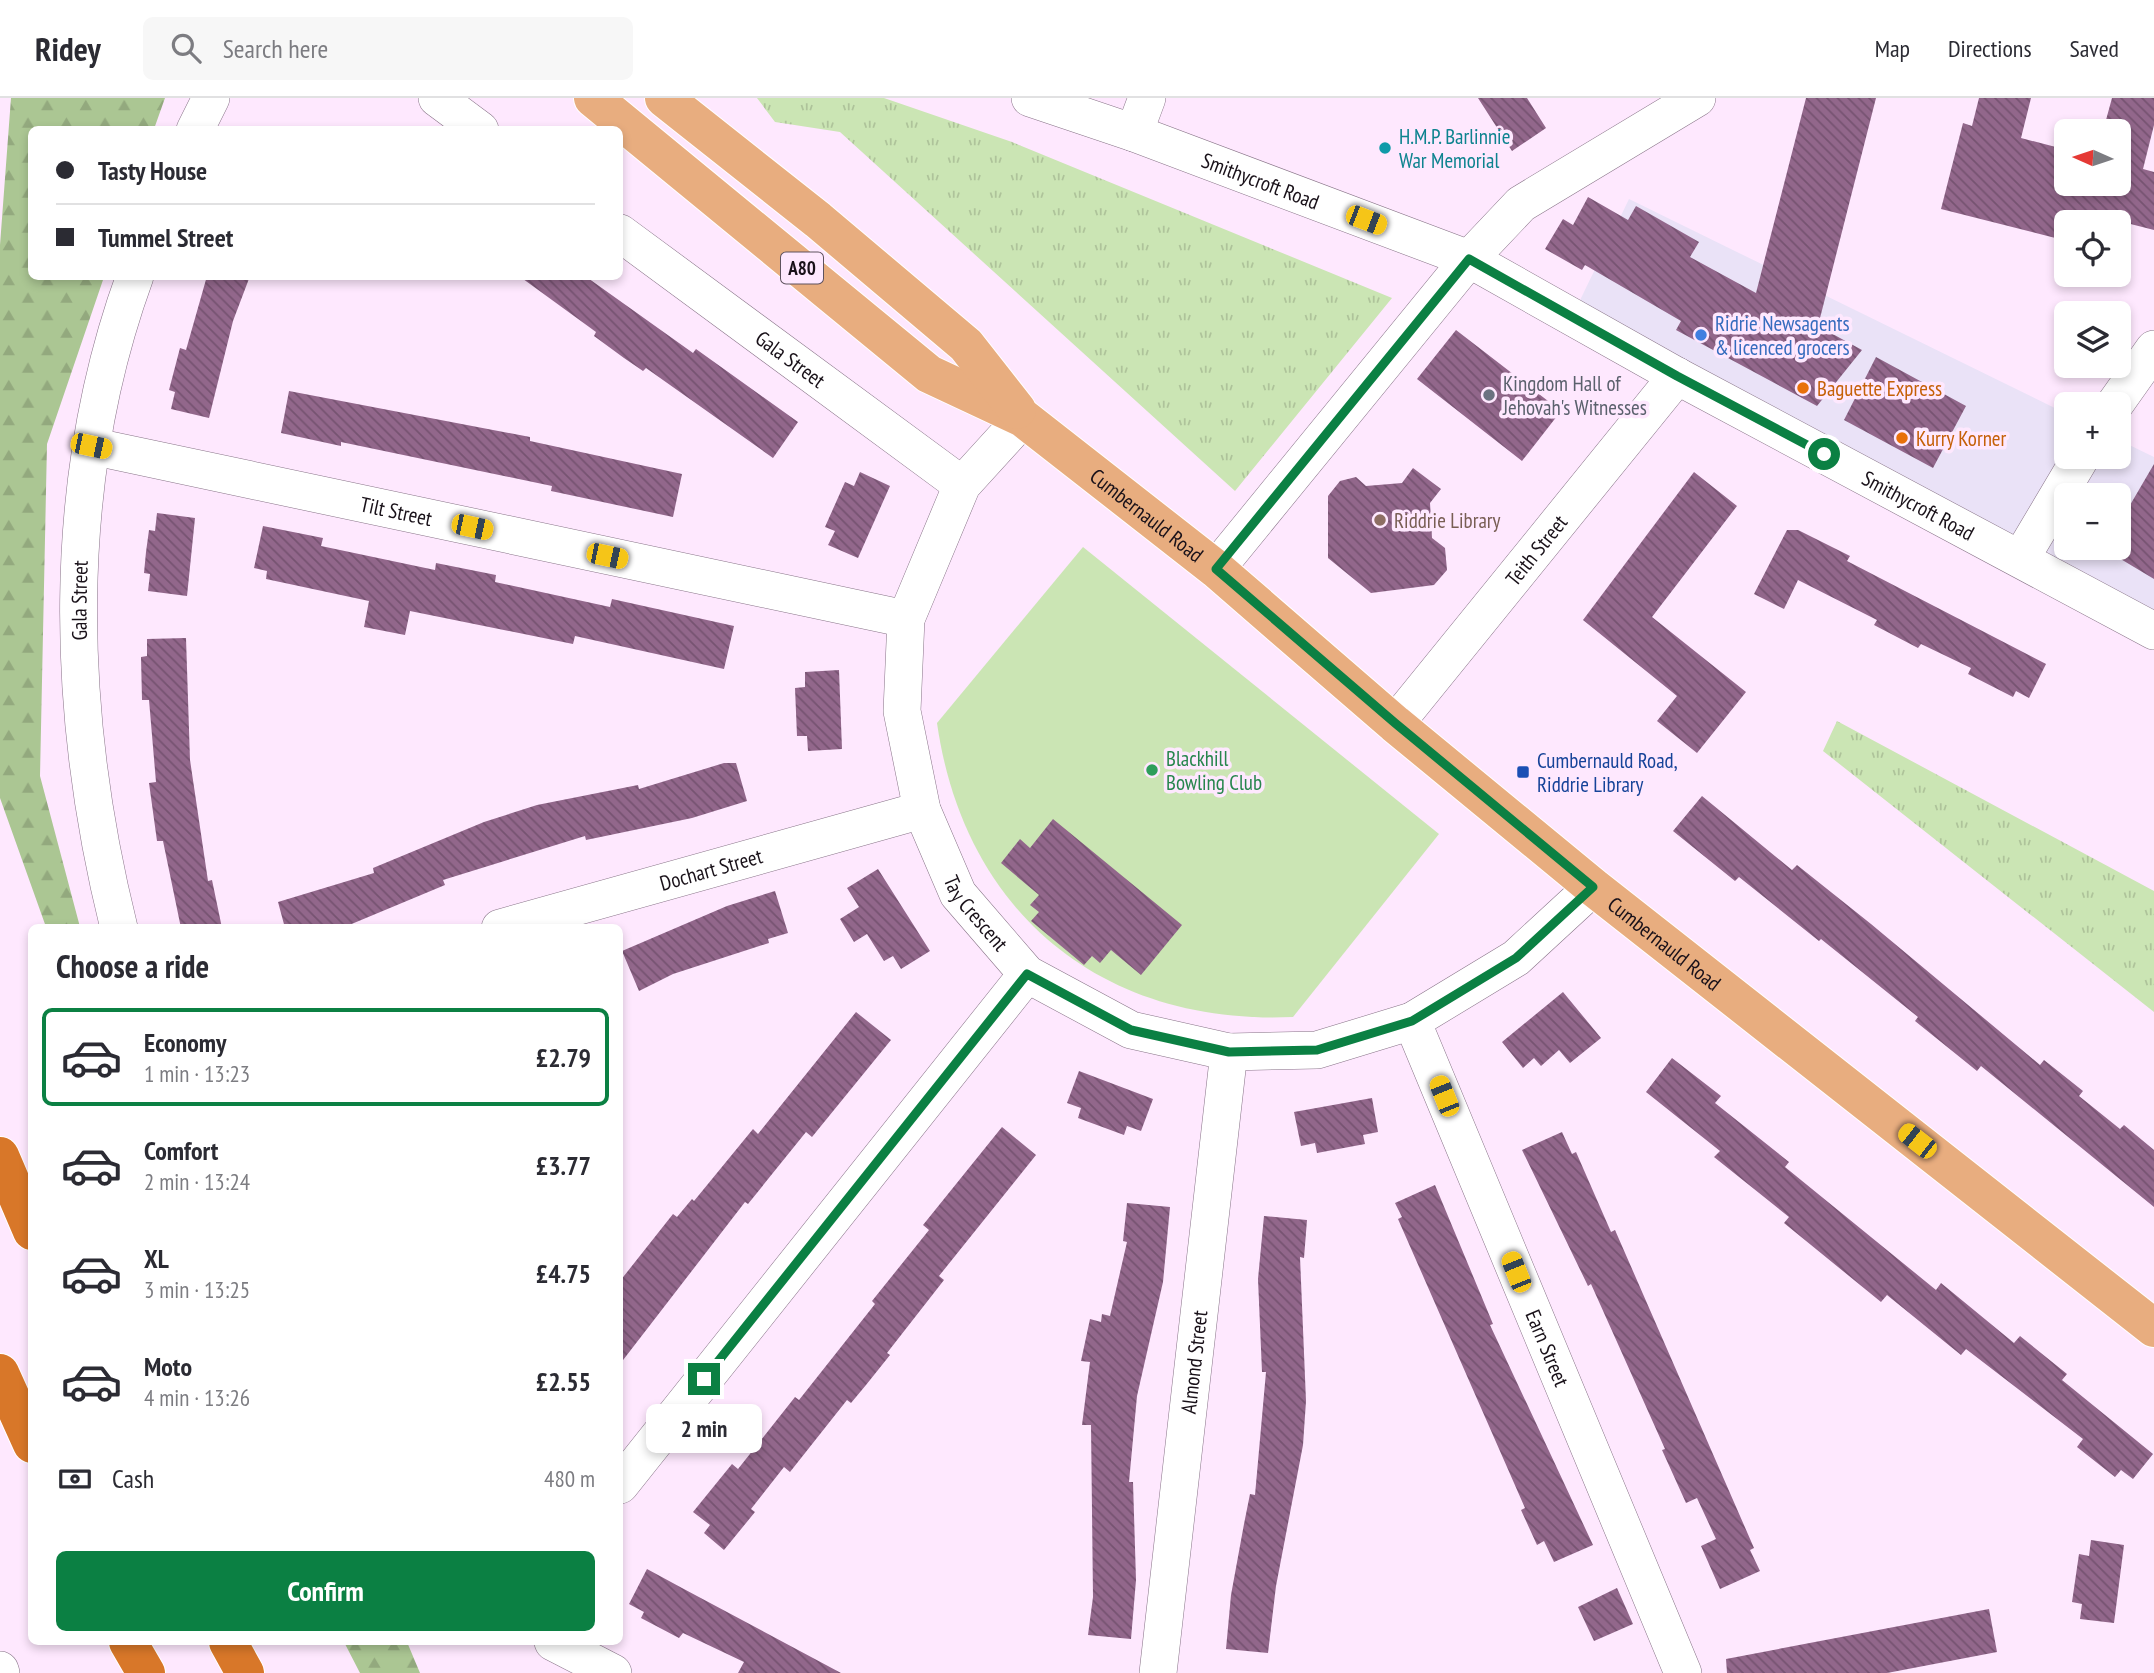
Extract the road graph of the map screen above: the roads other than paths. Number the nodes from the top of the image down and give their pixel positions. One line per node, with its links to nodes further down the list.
1 (211, 98): 8 (street)
2 (437, 98): 9 (street)
3 (593, 98): 17 (main road, Cumbernauld Road / A80)
4 (664, 98): 17 (main road, Cumbernauld Road / A80)
5 (1030, 98): 10 (street, Smithycroft Road)
6 (1147, 98): 10 (street)
7 (1697, 98): 12 (street)
8 (197, 126)
9 (475, 126)
10 (1134, 133): 12 (street, Smithycroft Road)
11 (623, 235): 20 (street, Gala Street)
12 (1469, 259): 15 (street, Smithycroft Road); 22 (street)
13 (134, 280): 18 (street, Gala Street)
14 (2154, 349): 16 (street)
15 (1677, 376): 21 (street, Smithycroft Road); 25 (street, Teith Street)
16 (2124, 392)
17 (1023, 418): 20 (street, Tay Crescent); 22 (main road, Cumbernauld Road / A80)
18 (91, 446): 23 (street, Tilt Street); 28 (street, Gala Street)
19 (2074, 469): 21 (street)
20 (962, 485): 23 (street, Tay Crescent)
21 (2021, 558): 24 (street, Smithycroft Road)
22 (1216, 569): 25 (main road, Cumbernauld Road / A80)
23 (906, 619): 26 (street, Tay Crescent)
24 (2154, 631)
25 (1395, 723): 27 (main road, Cumbernauld Road / A80)
26 (922, 810): 29 (street, Dochart Street); 30 (street, Tay Crescent)
27 (1593, 887): 31 (street, Tay Crescent); 35 (main road, Cumbernauld Road / A80)
28 (118, 924)
29 (514, 924)
30 (1027, 974): 32 (street, Tay Crescent); 38 (street)
31 (1412, 1021): 32 (street, Tay Crescent); 44 (street, Earn Street)
32 (1229, 1052): 43 (street, Almond Street)
33 (0, 1156): 34 (highway)
34 (28, 1222)
35 (2154, 1328)
36 (0, 1373): 37 (highway)
37 (28, 1435)
38 (623, 1481)
39 (230, 1645): 41 (highway)
40 (560, 1645): 42 (street)
41 (245, 1673)
42 (613, 1673)
43 (1158, 1673)
44 (1683, 1673)

